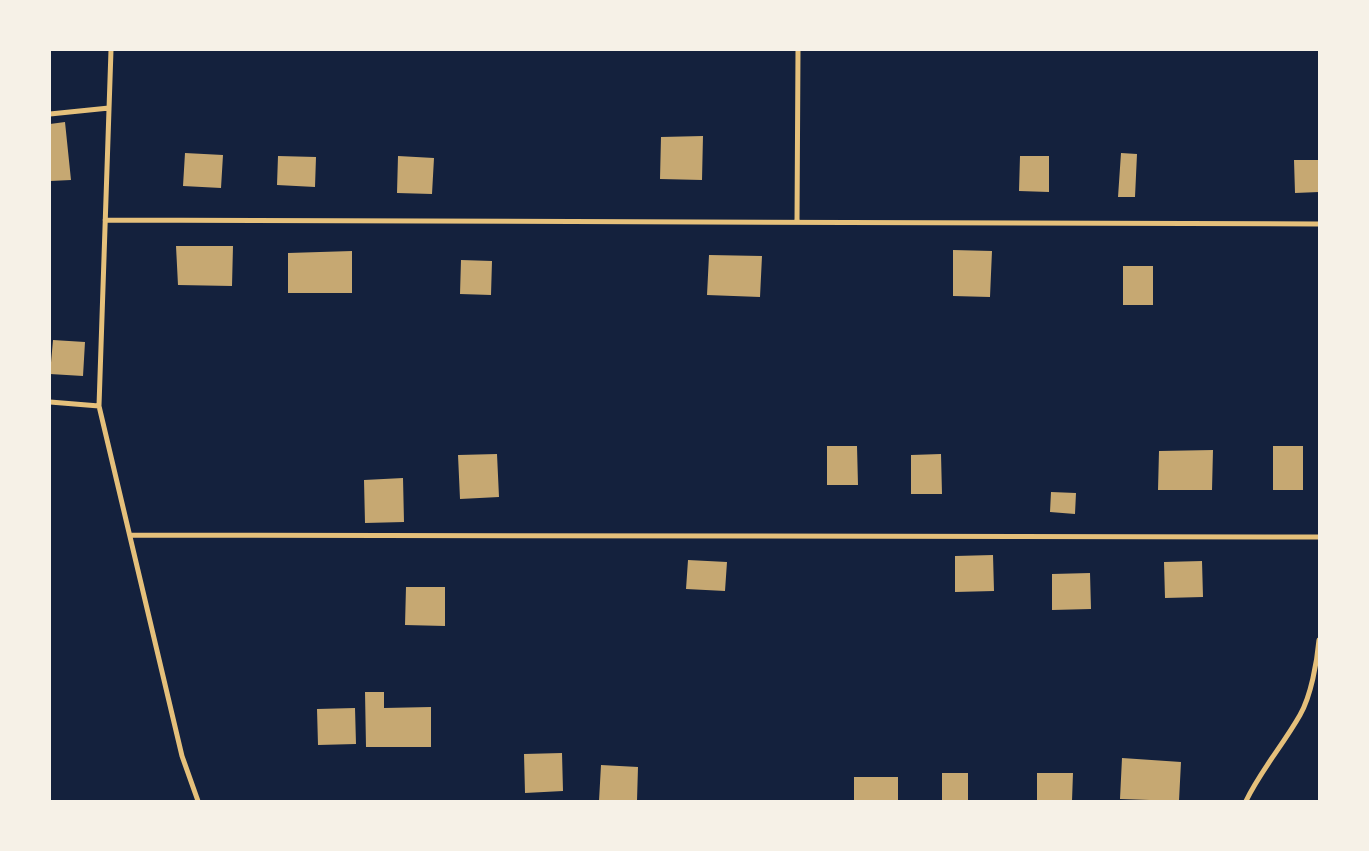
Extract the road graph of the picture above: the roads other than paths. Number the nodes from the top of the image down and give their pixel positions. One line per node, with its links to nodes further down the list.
1 (111, 50): 3 (street)
2 (798, 50): 6 (street)
3 (109, 108): 4 (street); 5 (street)
4 (50, 114)
5 (105, 220): 6 (street); 9 (street)
6 (797, 222): 7 (street)
7 (1319, 224)
8 (50, 402): 9 (street)
9 (99, 406): 10 (street)
10 (130, 535): 11 (street); 13 (street)
11 (1319, 537)
12 (1319, 640): 14 (street)
13 (198, 801)
14 (1246, 801)

